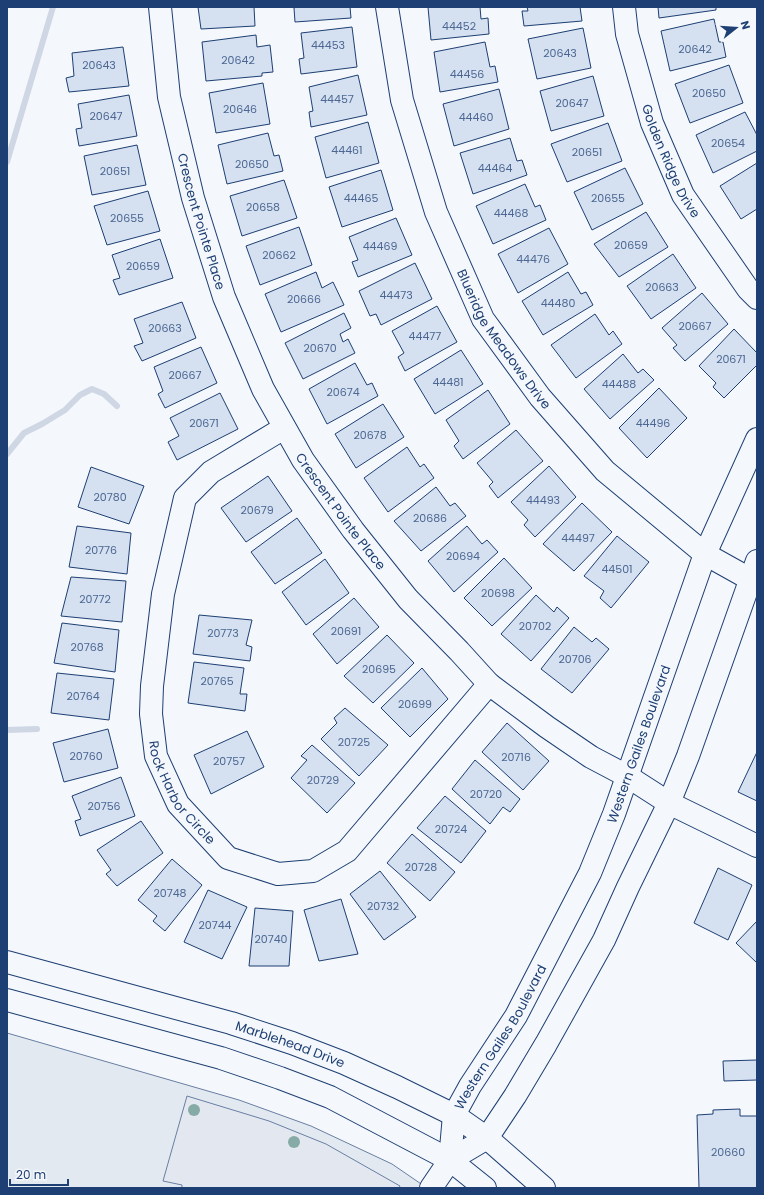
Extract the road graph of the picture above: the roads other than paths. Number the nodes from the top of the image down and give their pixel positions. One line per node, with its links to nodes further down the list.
1 (160, 7): 5 (street, Crescent Pointe Place)
2 (387, 7): 7 (street, Blueridge Meadows Drive)
3 (624, 7): 4 (street, Golden Ridge Drive)
4 (757, 298)
5 (284, 428): 9 (street, Crescent Pointe Place); 9 (street, Rock Harbor Circle)
6 (757, 439): 7 (street, Western Gailes Boulevard)
7 (705, 554): 8 (street, Blueridge Meadows Drive); 10 (street, Western Gailes Boulevard)
8 (755, 574): 11 (street)
9 (489, 684): 10 (street, Crescent Pointe Place)
10 (628, 776): 11 (street, Crescent Pointe Place); 15 (street, Western Gailes Boulevard)
11 (669, 804): 12 (street, Crescent Pointe Place); 16 (street)
12 (757, 846)
13 (7, 962): 15 (street, Marblehead Drive)
14 (7, 1000): 17 (street)
15 (454, 1115): 16 (street, Marblehead Drive); 17 (street, Western Gailes Boulevard)
16 (487, 1138): 17 (street); 20 (street, Marblehead Drive)
17 (450, 1160): 18 (street); 19 (street)
18 (431, 1188)
19 (485, 1188)
20 (544, 1188)

